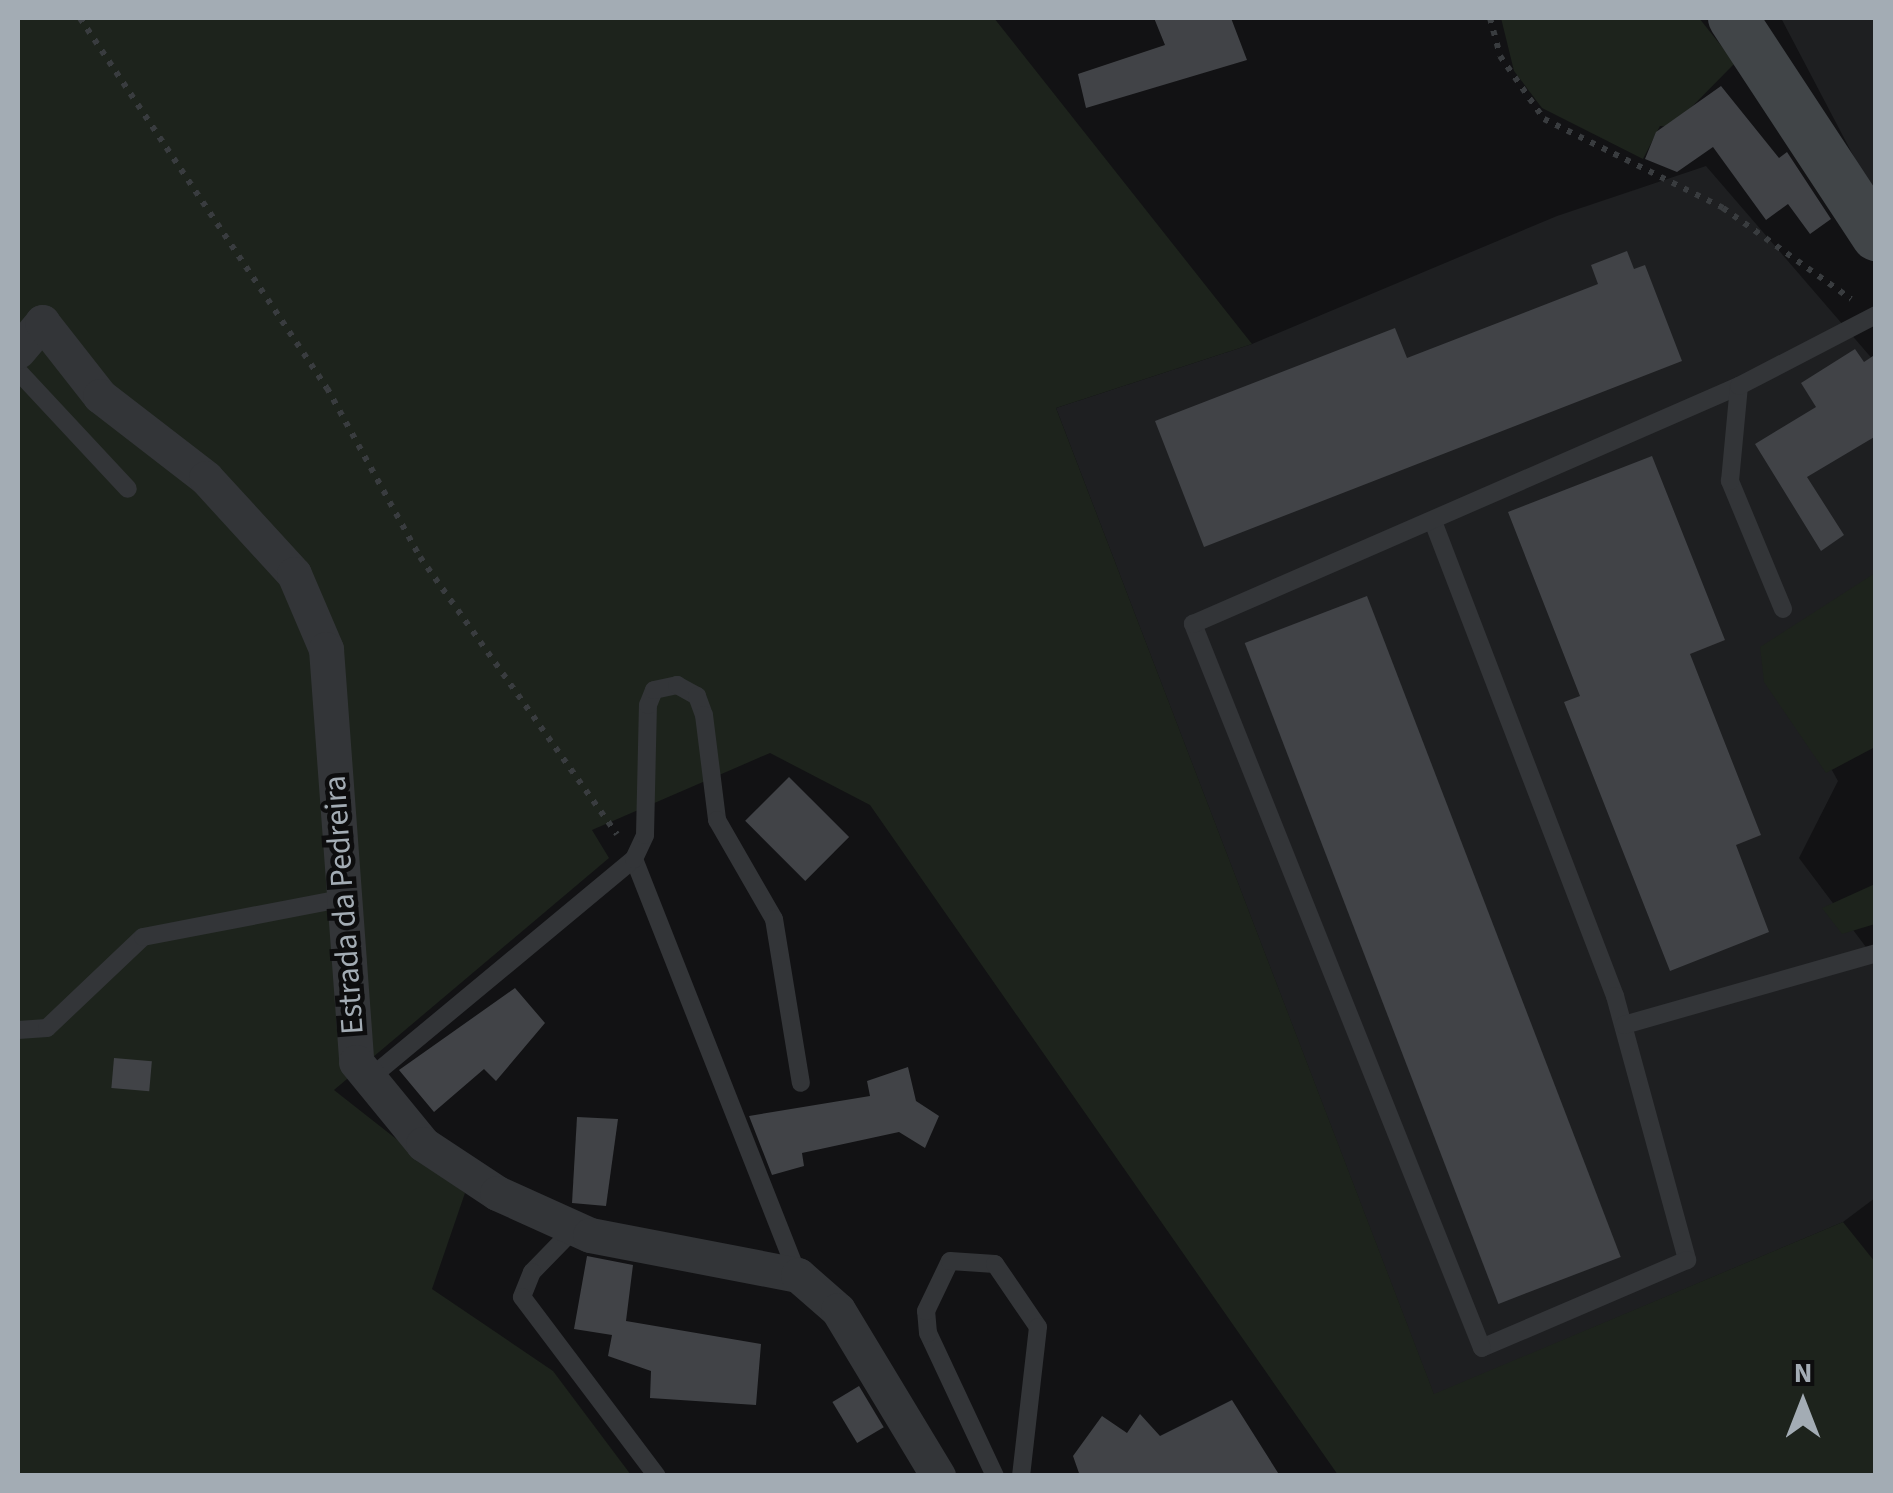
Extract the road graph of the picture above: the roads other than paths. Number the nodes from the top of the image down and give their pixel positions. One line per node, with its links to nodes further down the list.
1 (1733, 18): 2 (street)
2 (1876, 236)
3 (1876, 314): 6 (lane)
4 (18, 351): 11 (street, Estrada da Pedreira)
5 (18, 372): 7 (lane)
6 (1739, 386): 8 (lane); 9 (lane)
7 (128, 489)
8 (1434, 524): 13 (lane); 13 (lane)
9 (1783, 609)
10 (634, 859): 15 (lane); 16 (lane); 18 (lane)
11 (340, 899): 14 (lane); 15 (street, Estrada da Pedreira)
12 (1876, 953): 13 (lane)
13 (1624, 1025)
14 (18, 1030)
15 (370, 1078): 17 (street, Estrada da Pedreira)
16 (801, 1083)
17 (574, 1229): 18 (street, Estrada da Pedreira); 19 (lane)
18 (798, 1275): 20 (street)
19 (657, 1476)
20 (938, 1476)
21 (995, 1476): 22 (lane)
22 (1021, 1476)

